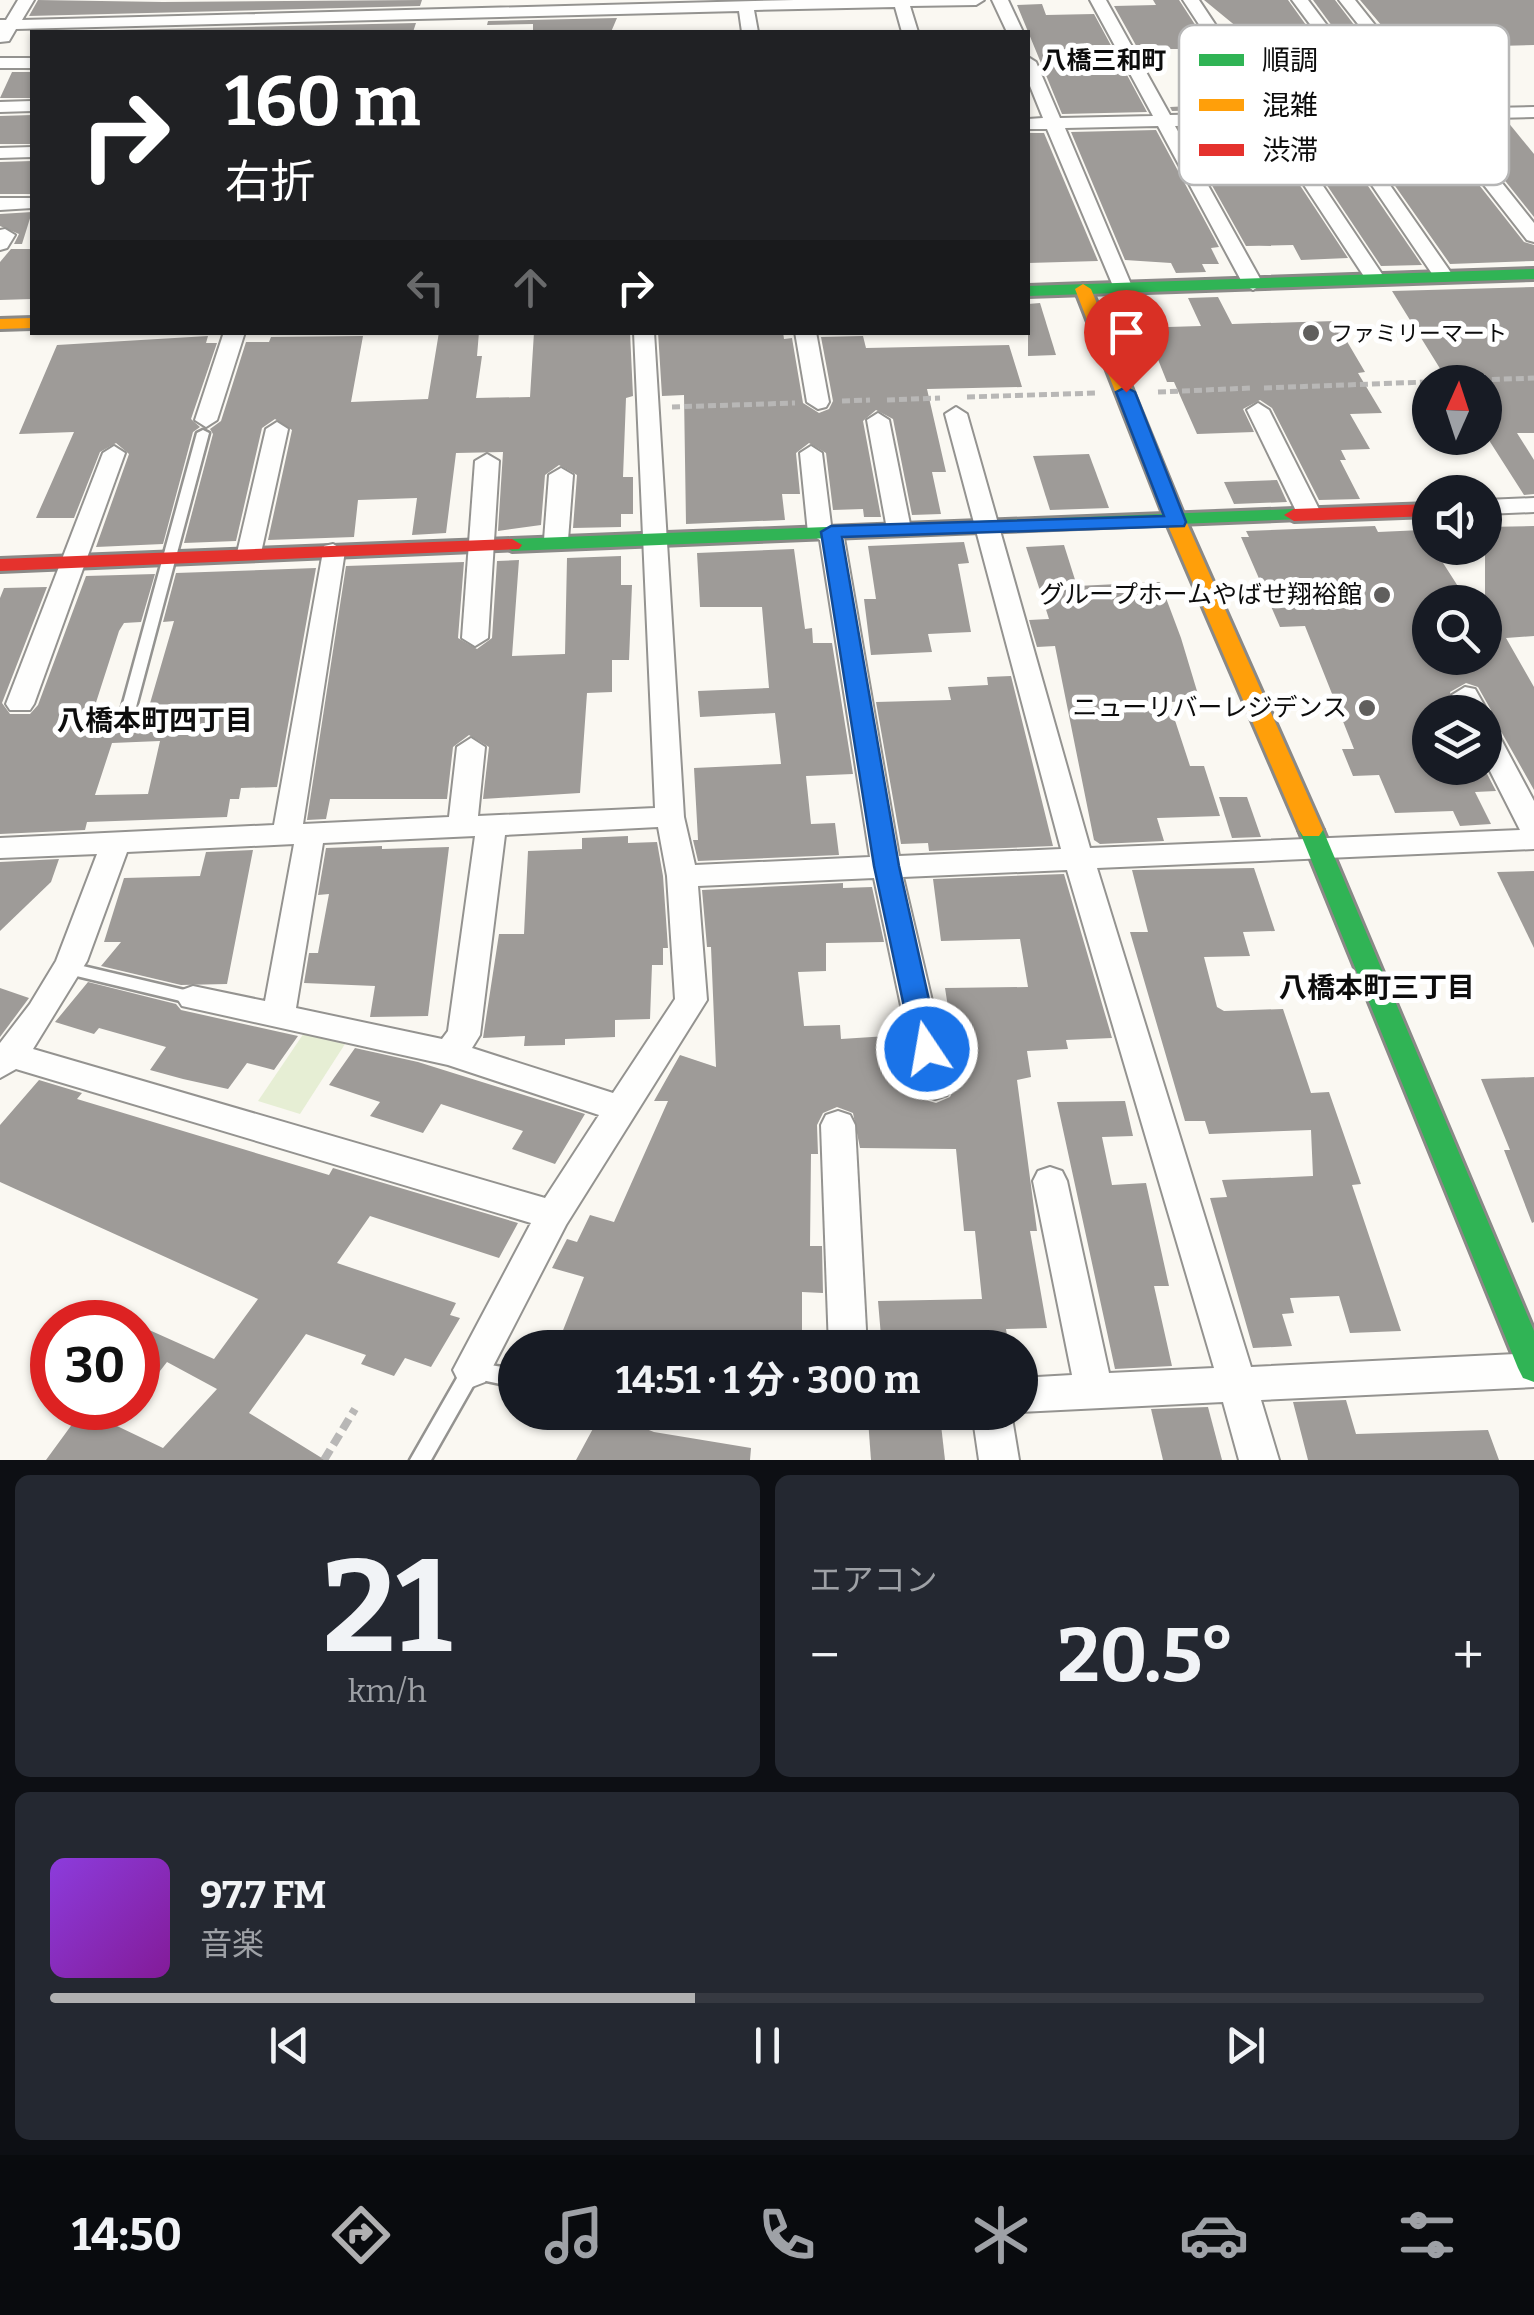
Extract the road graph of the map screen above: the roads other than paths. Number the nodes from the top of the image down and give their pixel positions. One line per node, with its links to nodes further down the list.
1 (26, 0): 15 (street)
2 (236, 0): 14 (street)
3 (976, 0): 9 (street)
4 (1000, 0): 23 (street)
5 (1098, 0): 32 (street)
6 (1191, 0): 17 (street)
7 (1300, 0): 18 (street)
8 (1346, 0): 19 (street)
9 (901, 2): 12 (street); 22 (street)
10 (631, 4): 11 (street); 12 (street); 20 (street)
11 (529, 6): 13 (street)
12 (746, 6): 21 (street)
13 (435, 9): 16 (street)
14 (228, 19): 15 (street); 16 (street)
15 (6, 24): 24 (street)
16 (323, 25)
17 (1208, 25)
18 (1319, 25)
19 (1366, 25)
20 (633, 30)
21 (750, 30)
22 (909, 30)
23 (1013, 30)
24 (0, 43)
25 (30, 63): 26 (street)
26 (0, 64)
27 (1030, 67): 35 (street)
28 (30, 106): 29 (street)
29 (0, 107)
30 (1534, 112): 31 (street)
31 (1509, 113)
32 (1164, 121): 33 (street); 35 (street); 36 (street)
33 (1179, 121)
34 (1030, 124): 35 (street)
35 (1055, 124): 50 (street)
36 (1179, 148)
37 (30, 152): 38 (street)
38 (0, 153)
39 (1199, 185): 49 (street)
40 (1314, 185): 48 (street)
41 (1381, 185): 47 (street)
42 (1494, 185): 45 (street)
43 (30, 203): 44 (street)
44 (0, 204)
45 (1534, 236)
46 (1534, 274): 47 (street)
47 (1444, 277): 48 (street)
48 (1376, 280): 49 (street)
49 (1253, 284): 50 (street)
50 (1123, 289): 51 (street)
51 (1084, 290): 52 (street); 72 (street)
52 (1030, 291)
53 (30, 322): 54 (street)
54 (0, 324)
55 (234, 335): 62 (street)
56 (644, 335): 76 (street)
57 (805, 335): 58 (street)
58 (818, 402)
59 (1258, 410): 71 (street)
60 (956, 414): 73 (street)
61 (878, 420): 74 (street)
62 (204, 426): 81 (lane)
63 (278, 429): 80 (street)
64 (114, 453): 82 (street)
65 (811, 453): 75 (street)
66 (486, 460): 78 (street)
67 (561, 476): 77 (street)
68 (1534, 505): 69 (street)
69 (1502, 506)
70 (1412, 511): 71 (street)
71 (1310, 515): 72 (street)
72 (1176, 522): 73 (street); 96 (street)
73 (983, 528): 74 (street); 97 (street)
74 (899, 529): 75 (street)
75 (825, 532): 76 (street); 98 (street)
76 (652, 538): 77 (street); 89 (street)
77 (556, 540): 78 (street)
78 (479, 544): 79 (street); 84 (street)
79 (333, 550): 80 (street); 92 (street)
80 (249, 552): 81 (street)
81 (169, 556): 82 (street); 86 (lane)
82 (76, 562): 83 (street); 85 (street)
83 (0, 566)
84 (475, 638)
85 (20, 704)
86 (130, 707)
87 (471, 747): 90 (street)
88 (1502, 767): 91 (street)
89 (670, 816): 90 (street); 99 (street)
90 (477, 828): 92 (street); 103 (street)
91 (1534, 829)
92 (298, 834): 94 (street); 102 (street)
93 (1534, 839): 96 (street)
94 (116, 843): 95 (street); 100 (street)
95 (0, 848)
96 (1319, 849): 97 (street); 111 (street)
97 (1076, 856): 98 (street); 114 (street)
98 (886, 866): 99 (street); 105 (street)
99 (682, 876): 106 (street)
100 (70, 968): 101 (lane); 104 (street)
101 (194, 998): 102 (street)
102 (279, 1014): 103 (street)
103 (449, 1053): 106 (street)
104 (5, 1060): 109 (street)
105 (935, 1086)
106 (620, 1108): 109 (street)
107 (838, 1125): 110 (street)
108 (1050, 1182): 115 (street)
109 (553, 1214): 112 (street)
110 (847, 1330)
111 (1534, 1369): 114 (street)
112 (472, 1370): 113 (lane); 118 (lane)
113 (498, 1375)
114 (1238, 1385): 115 (street); 120 (street)
115 (1094, 1392): 116 (street)
116 (1038, 1394)
117 (994, 1430): 119 (street)
118 (420, 1460)
119 (998, 1460)
120 (1258, 1460)

